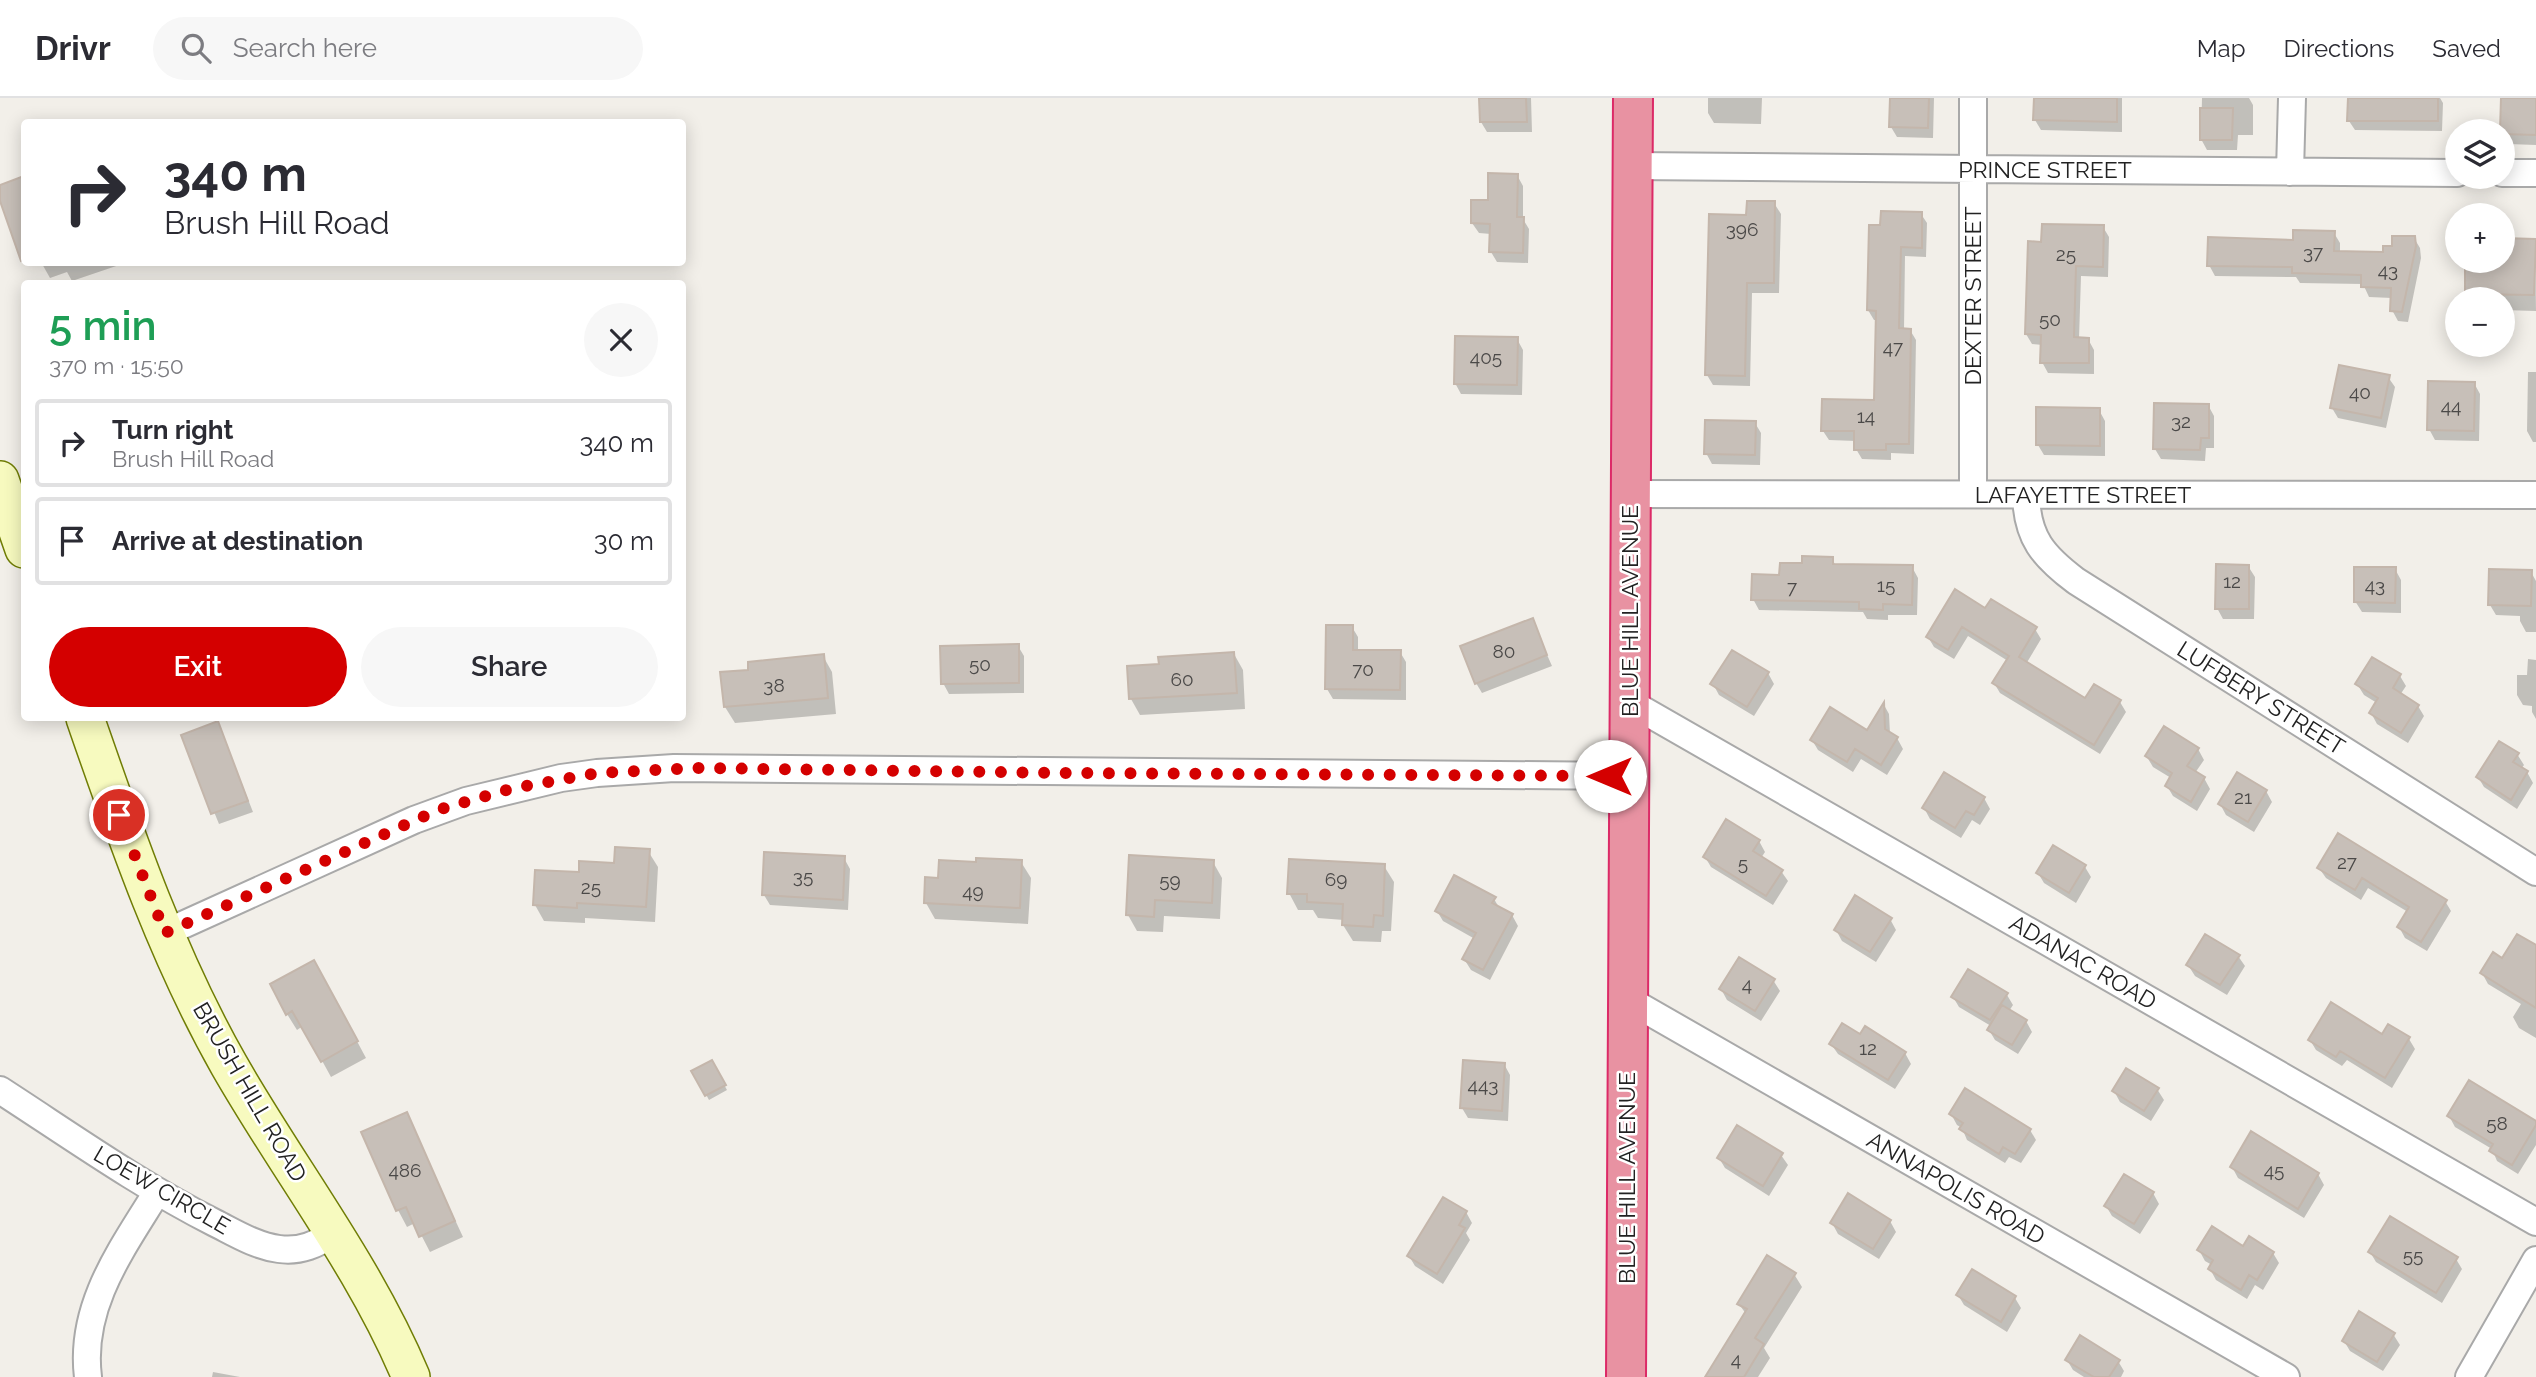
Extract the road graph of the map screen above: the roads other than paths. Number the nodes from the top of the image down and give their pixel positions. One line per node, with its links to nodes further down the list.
1 (1633, 98): 4 (highway, BLUE HILL AVENUE)
2 (1973, 98): 5 (street, DEXTER STREET)
3 (2292, 98): 6 (street)
4 (1632, 166): 5 (street, PRINCE STREET); 12 (highway, BLUE HILL AVENUE)
5 (1972, 169): 6 (street, PRINCE STREET); 11 (street, DEXTER STREET)
6 (2291, 172): 7 (street, PRINCE STREET)
7 (2445, 173)
8 (2515, 173): 9 (street)
9 (2536, 173)
10 (0, 480): 15 (street)
11 (1973, 494): 12 (street, LAFAYETTE STREET); 13 (street, LAFAYETTE STREET)
12 (1630, 495): 16 (highway, BLUE HILL AVENUE)
13 (2026, 495): 14 (street, LAFAYETTE STREET); 19 (street, LUFBERY STREET)
14 (2536, 495)
15 (21, 540)
16 (1629, 702): 18 (highway, BLUE HILL AVENUE); 24 (street, ADANAC ROAD)
17 (86, 721): 20 (street, BRUSH HILL ROAD)
18 (1629, 776): 20 (street); 21 (highway, BLUE HILL AVENUE)
19 (2536, 872)
20 (165, 933): 25 (street, BRUSH HILL ROAD)
21 (1627, 999): 29 (highway, BLUE HILL AVENUE); 30 (street, ANNAPOLIS ROAD)
22 (0, 1090): 23 (street, LOEW CIRCLE)
23 (157, 1192): 25 (street, LOEW CIRCLE); 27 (street)
24 (2536, 1222)
25 (334, 1233): 28 (street, BRUSH HILL ROAD)
26 (2536, 1260): 31 (street)
27 (88, 1377)
28 (411, 1377)
29 (1626, 1377)
30 (2286, 1377)
31 (2469, 1377)

